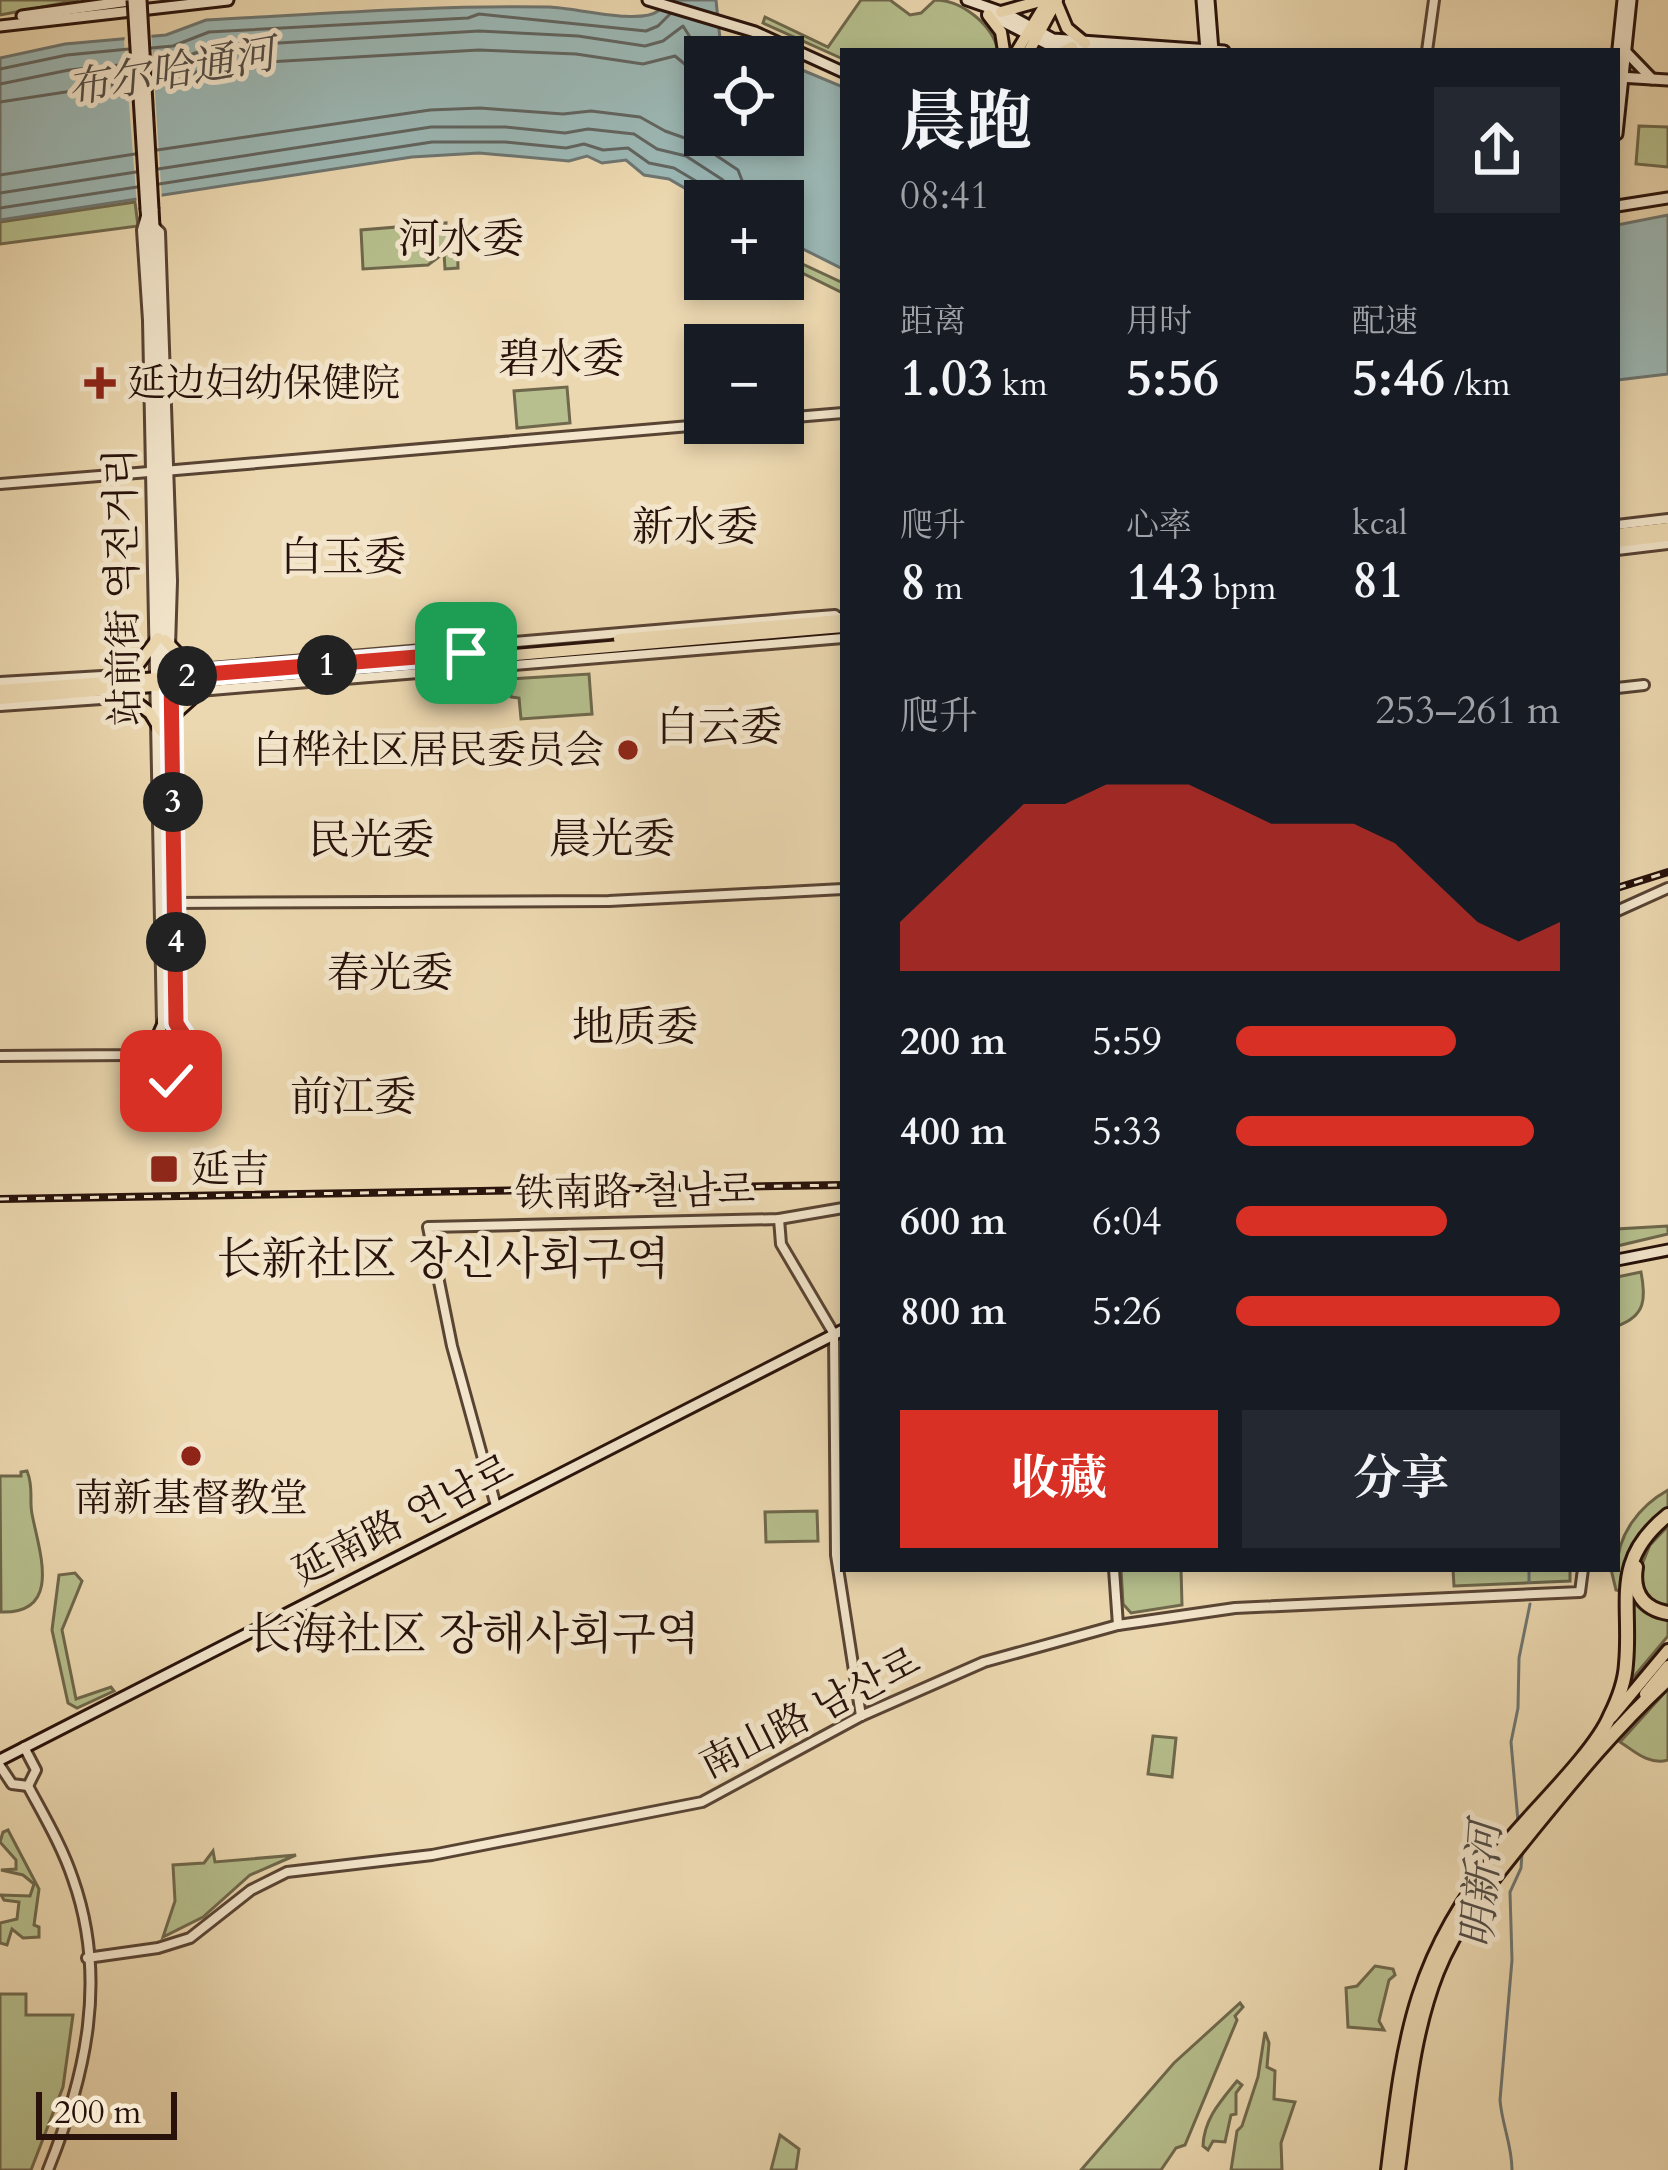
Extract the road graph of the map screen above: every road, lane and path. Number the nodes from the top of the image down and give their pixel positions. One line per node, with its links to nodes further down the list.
1 (85, 0): 14 (main road)
2 (138, 0): 12 (main road); 38 (main road, bridge)
3 (228, 0): 13 (main road)
4 (648, 0): 17 (main road)
5 (670, 0): 17 (main road)
6 (956, 0): 15 (main road)
7 (967, 0): 15 (main road)
8 (1051, 0): 15 (main road); 19 (main road); 20 (main road)
9 (1205, 0): 16 (main road); 27 (main road)
10 (1434, 0): 29 (street)
11 (1627, 0): 30 (main road)
12 (110, 4): 13 (main road); 14 (main road); 18 (main road)
13 (161, 4)
14 (66, 9): 18 (main road)
15 (995, 14): 19 (main road); 22 (main road)
16 (1203, 18): 21 (main road); 28 (main road)
17 (728, 20): 32 (main road)
18 (0, 23)
19 (1034, 34): 20 (main road); 23 (main road); 24 (main road); 25 (main road)
20 (1085, 43): 21 (main road)
21 (1186, 47): 26 (main road)
22 (1003, 48)
23 (1020, 48)
24 (1030, 48)
25 (1062, 48)
26 (1194, 48)
27 (1210, 48)
28 (1210, 48)
29 (1427, 48)
30 (1620, 48)
31 (1620, 53): 34 (main road)
32 (840, 68)
33 (1620, 78): 34 (main road)
34 (1652, 79): 35 (main road)
35 (1668, 80)
36 (1668, 200): 37 (main road)
37 (1620, 208)
38 (148, 211): 42 (main road, 站前街 역전거리); 42 (main road, 站前街 역전거리)
39 (840, 413): 40 (street)
40 (804, 416)
41 (684, 426): 42 (street)
42 (159, 471): 43 (street); 51 (main road, 站前街 역전거리)
43 (0, 484)
44 (1668, 532): 45 (main road)
45 (1620, 538)
46 (840, 621): 52 (main road)
47 (840, 622): 48 (main road)
48 (822, 629): 49 (main road); 56 (main road)
49 (840, 636)
50 (840, 637): 56 (street)
51 (162, 643): 53 (main road); 55 (main road, 站前街 역전거리); 59 (main road)
52 (364, 658): 53 (street); 54 (main road)
53 (212, 668): 54 (main road)
54 (225, 673): 55 (main road)
55 (163, 683): 56 (main road); 59 (main road); 61 (main road, 站前街 역전거리)
56 (200, 686): 61 (main road)
57 (1644, 686): 58 (street)
58 (1620, 688)
59 (120, 690): 60 (main road); 61 (main road)
60 (0, 694)
61 (164, 725): 62 (main road); 65 (main road, 站前街 역전거리); 67 (main road, 站前街 역전거리)
62 (172, 744): 65 (street, 站前街 역전거리)
63 (840, 889): 65 (street)
64 (1668, 889): 66 (street)
65 (172, 903): 68 (main road, 站前街 역전거리)
66 (1620, 910)
67 (161, 1033): 68 (main road); 69 (main road)
68 (184, 1036): 72 (main road)
69 (151, 1046): 70 (street); 72 (main road)
70 (129, 1055): 71 (street); 72 (street)
71 (0, 1057)
72 (149, 1065)
73 (840, 1209): 74 (street, 铁南路 철남로)
74 (779, 1219): 77 (street); 78 (street, 铁南路 철남로)
75 (1668, 1250): 76 (main road)
76 (1620, 1259)
77 (840, 1329): 78 (main road, 延南路 연남로); 87 (street)
78 (496, 1505): 90 (main road, 延南路 연남로)
79 (1668, 1519): 82 (highway); 89 (highway)
80 (1114, 1572): 83 (street)
81 (1582, 1572): 83 (street, 南山路 남산로)
82 (1668, 1613)
83 (1118, 1625): 87 (street, 南山路 남산로)
84 (1668, 1650): 89 (main road)
85 (1668, 1666): 88 (main road)
86 (1668, 1679): 88 (highway)
87 (861, 1716): 95 (street, 南山路 남산로)
88 (1624, 1720): 93 (highway)
89 (1608, 1722): 93 (highway)
90 (24, 1748): 91 (main road, 延南路 연남로); 92 (street)
91 (0, 1763): 92 (street)
92 (28, 1786): 95 (street)
93 (1539, 1814): 94 (highway)
94 (1511, 1848): 97 (highway); 98 (highway)
95 (87, 1958): 96 (street)
96 (48, 2170)
97 (1388, 2170)
98 (1398, 2170)

